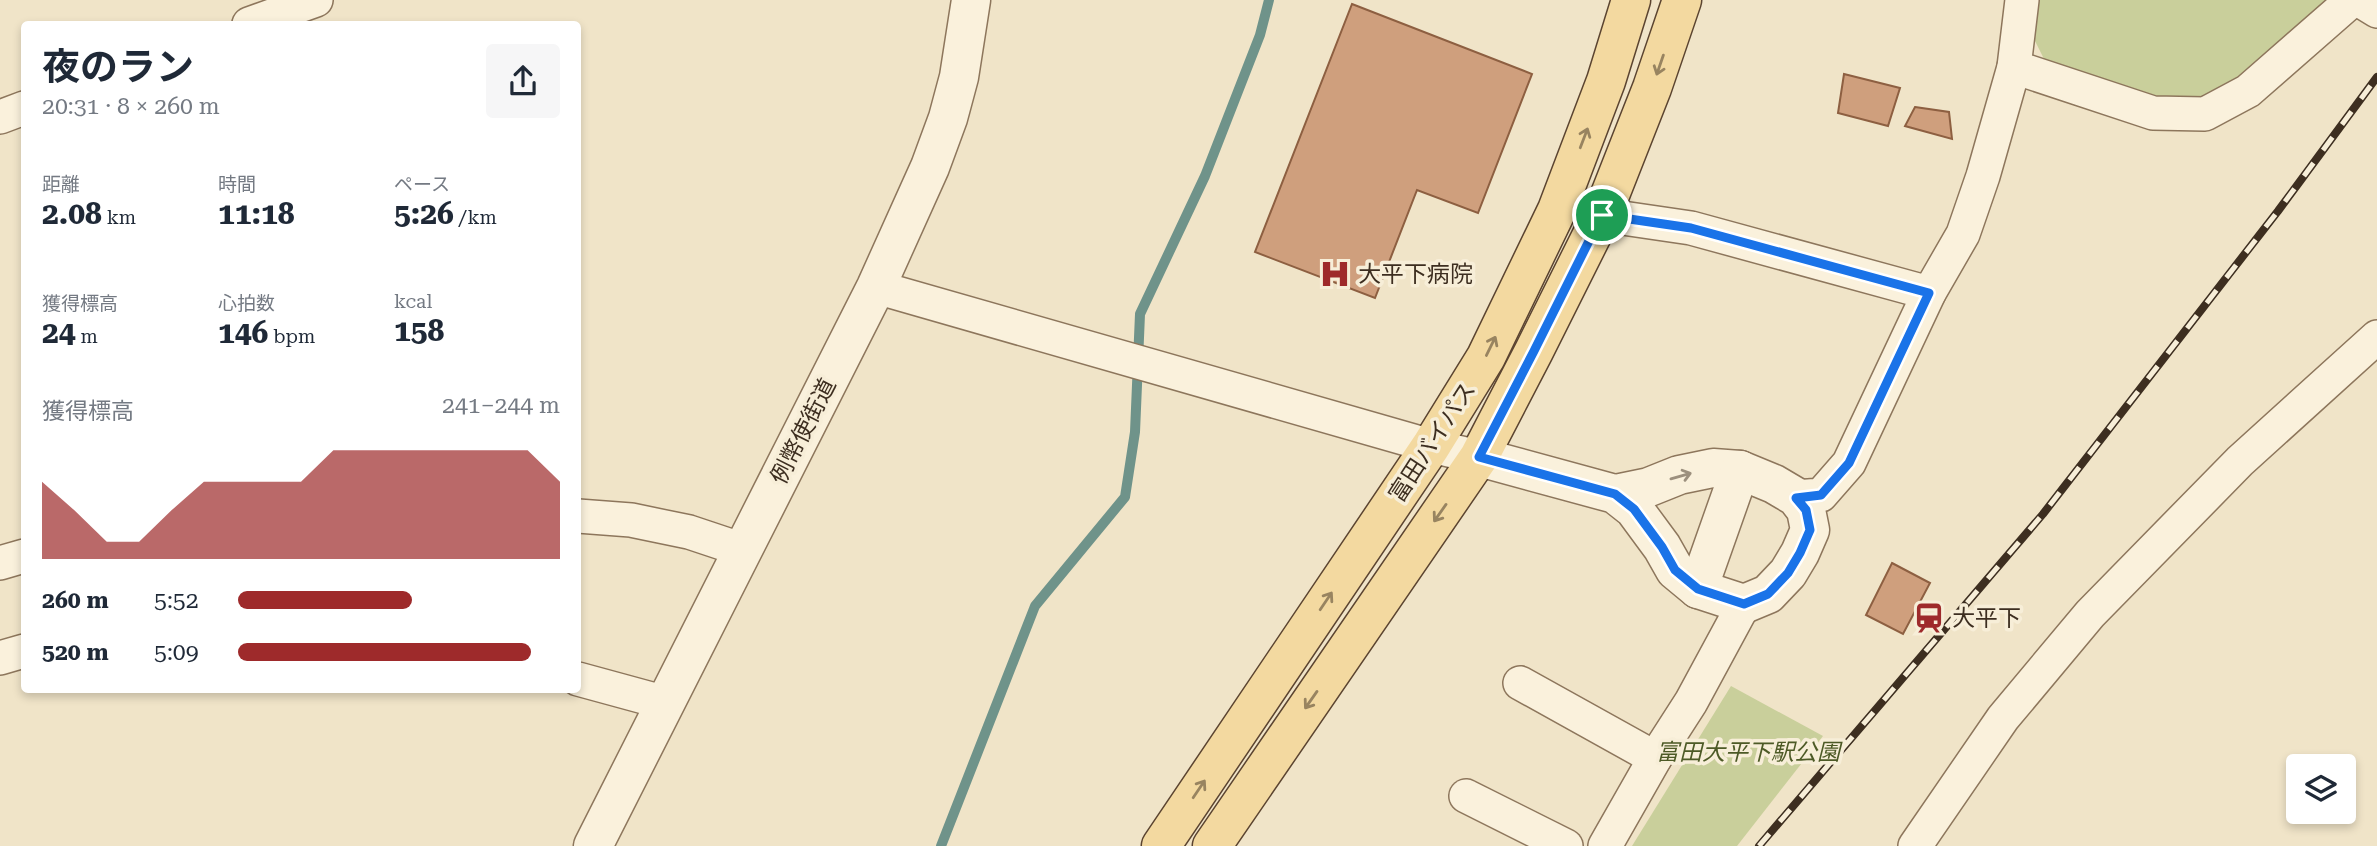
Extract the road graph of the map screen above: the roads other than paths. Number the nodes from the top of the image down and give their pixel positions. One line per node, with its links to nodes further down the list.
1 (316, 0): 9 (street)
2 (971, 0): 14 (street, 例幣使街道)
3 (1631, 0): 17 (main road, 富田バイパス, one-way to 3)
4 (1682, 0): 13 (main road, 富田バイパス, one-way to 13)
5 (2022, 0): 10 (street)
6 (2352, 0): 10 (street)
7 (2359, 0): 8 (street)
8 (2377, 11)
9 (256, 21)
10 (2014, 66): 15 (street)
11 (21, 109): 12 (street)
12 (0, 117)
13 (1602, 215): 15 (street); 18 (main road, 富田バイパス)
14 (876, 287): 17 (street); 23 (street, 例幣使街道)
15 (1929, 293): 21 (street)
16 (2377, 337): 40 (street)
17 (1431, 446): 18 (street); 36 (main road, 富田バイパス, one-way to 17)
18 (1479, 457): 20 (street); 37 (main road, 富田バイパス, one-way to 37)
19 (1740, 470): 20 (street, one-way to 19); 21 (street); 26 (street)
20 (1615, 494): 26 (street)
21 (1796, 498): 27 (street)
22 (581, 516): 23 (street)
23 (743, 550): 32 (street, 例幣使街道)
24 (21, 557): 25 (street)
25 (0, 563)
26 (1698, 589): 27 (street)
27 (1744, 604): 33 (street)
28 (21, 652): 29 (street)
29 (0, 658)
30 (581, 680): 32 (street)
31 (1520, 683): 33 (street)
32 (666, 703): 35 (street, 例幣使街道)
33 (1655, 758): 39 (street)
34 (1466, 796): 38 (street)
35 (593, 846)
36 (1161, 846)
37 (1212, 846)
38 (1566, 846)
39 (1605, 846)
40 (1915, 846)

